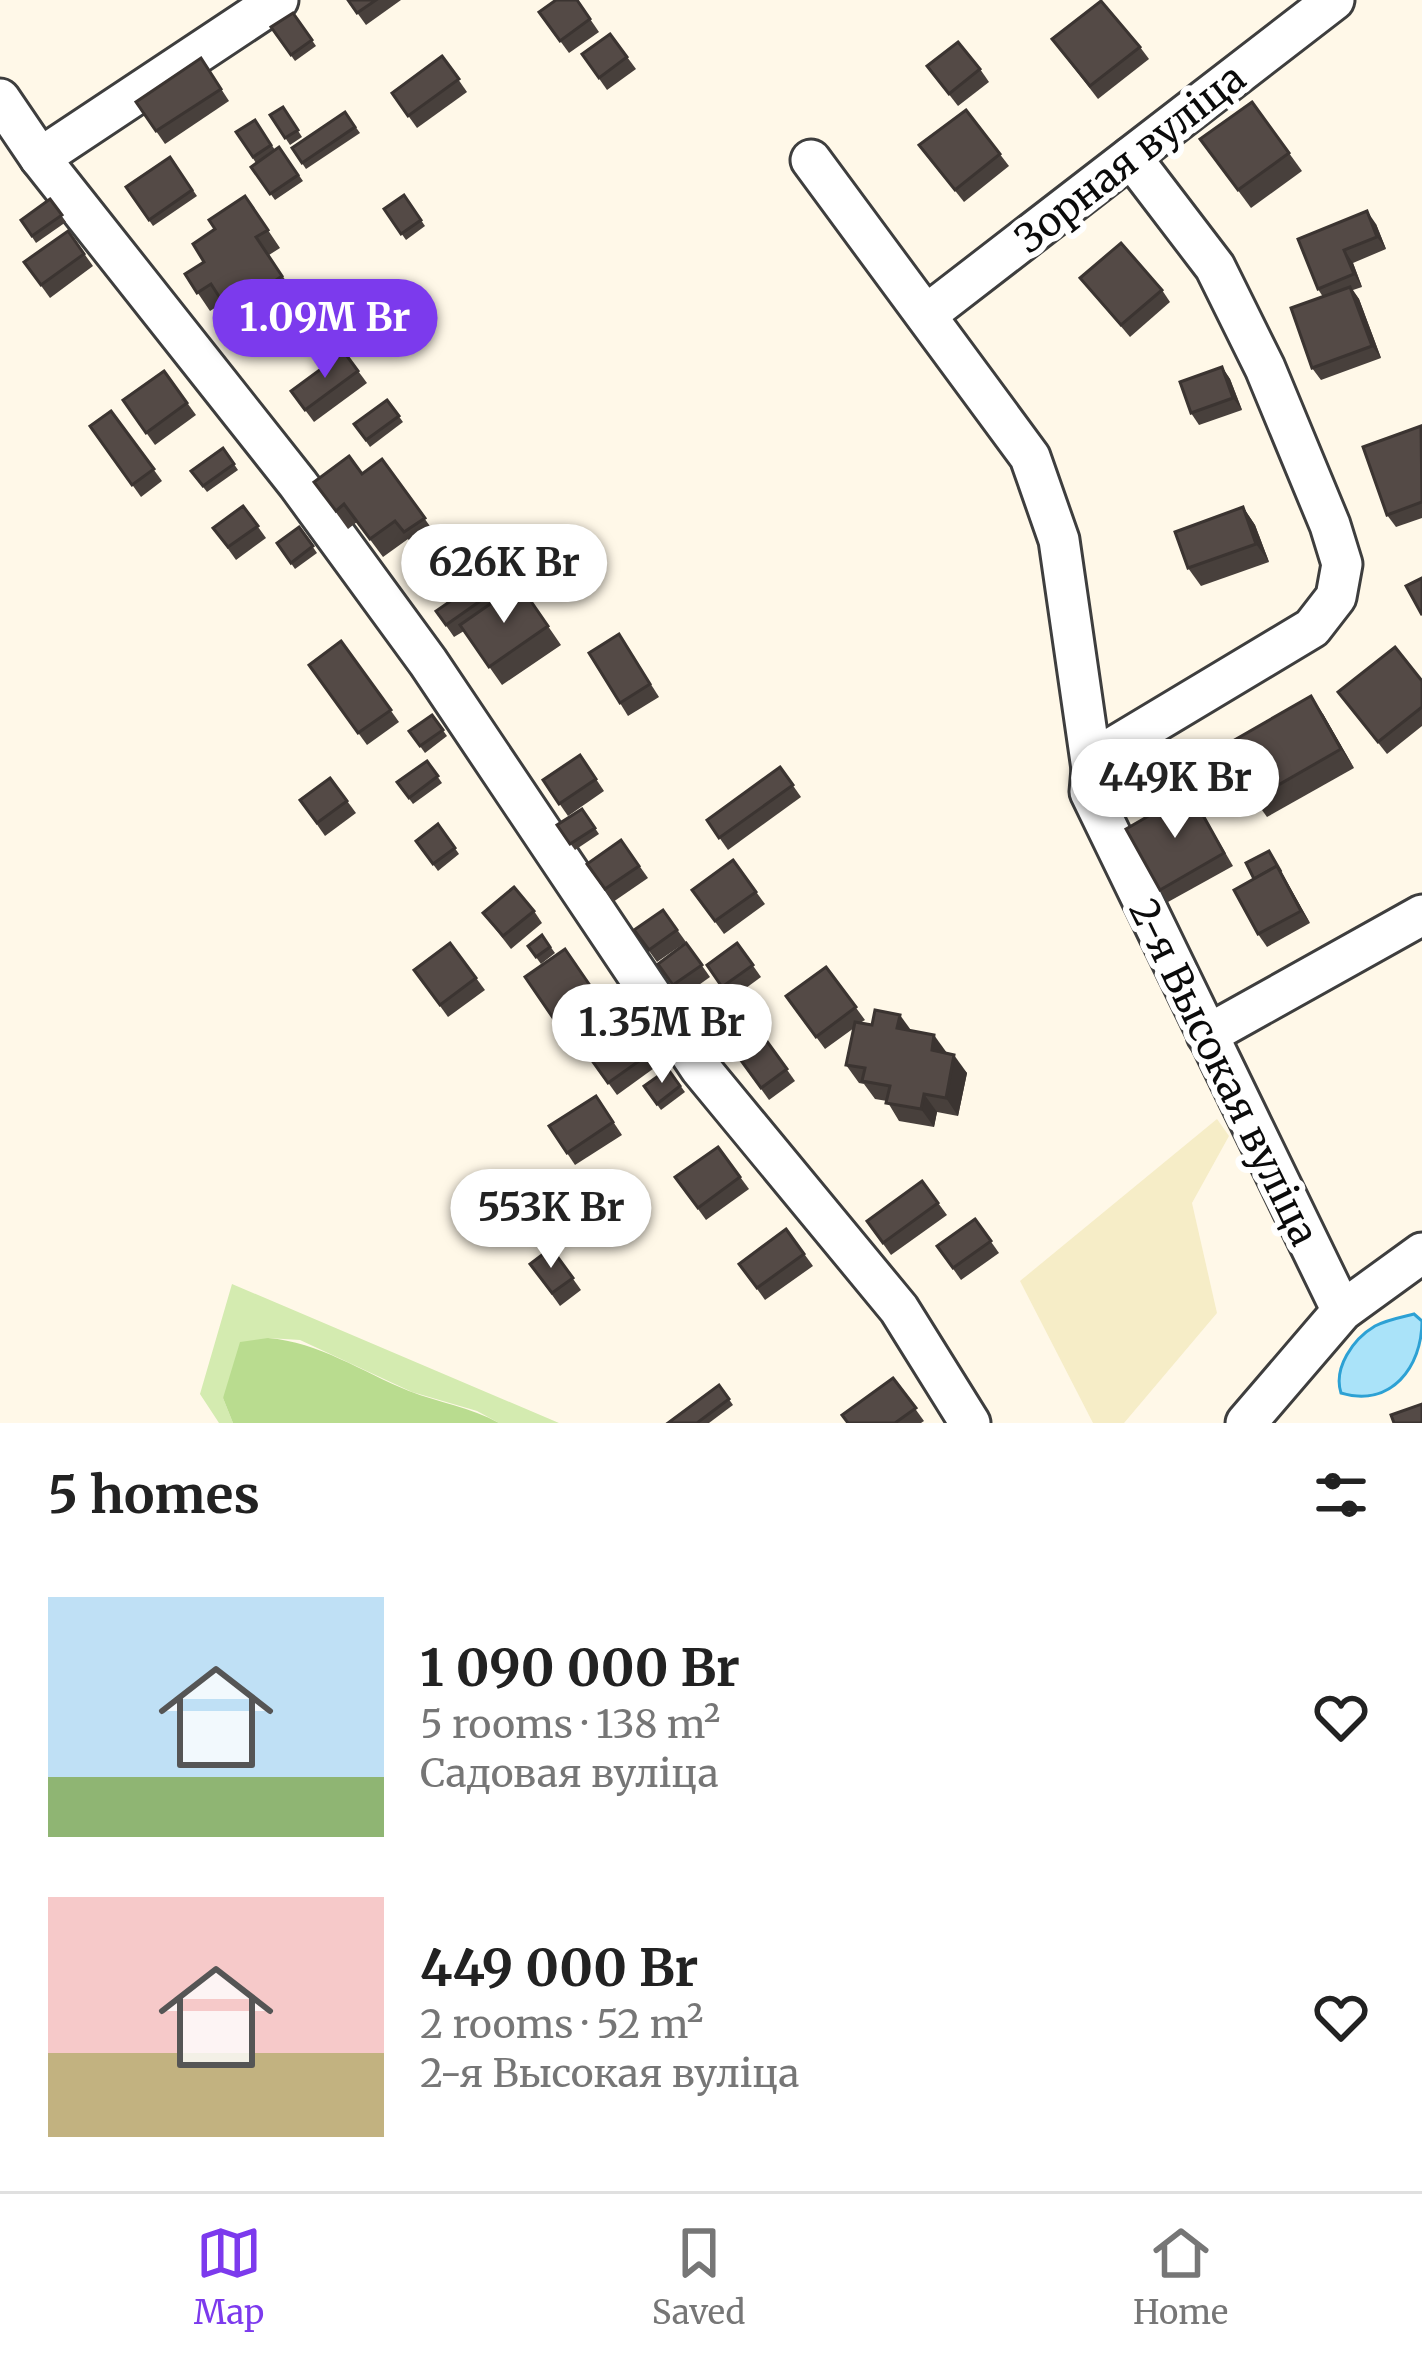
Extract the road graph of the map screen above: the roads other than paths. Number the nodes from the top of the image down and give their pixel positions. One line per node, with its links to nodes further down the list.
1 (278, 0): 5 (street)
2 (1334, 0): 4 (street, Зорная вуліца)
3 (0, 99): 5 (street)
4 (1131, 157): 7 (street, Зорная вуліца); 8 (street)
5 (40, 158): 13 (street)
6 (811, 160): 7 (street, 2-я Высокая вуліца)
7 (926, 315): 8 (street, 2-я Высокая вуліца)
8 (1092, 769): 10 (street, 2-я Высокая вуліца)
9 (1422, 915): 10 (street)
10 (1207, 1035): 12 (street, 2-я Высокая вуліца)
11 (1422, 1253): 12 (street)
12 (1342, 1310): 14 (street)
13 (970, 1423)
14 (1246, 1423)

